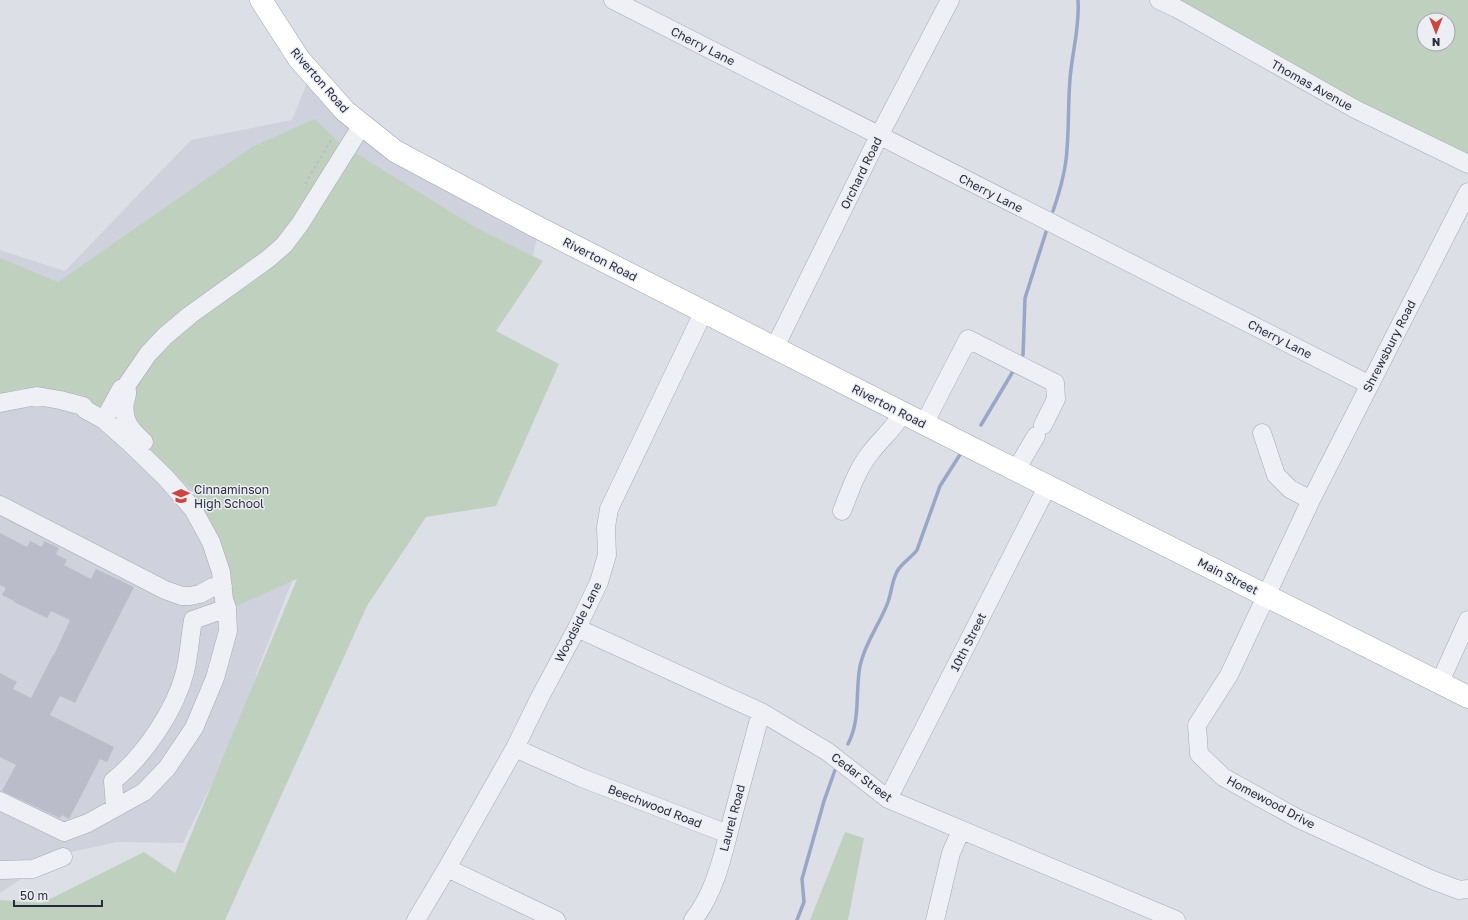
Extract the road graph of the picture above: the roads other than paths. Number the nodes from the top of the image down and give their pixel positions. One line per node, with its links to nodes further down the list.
1 (261, 0): 5 (main road, Riverton Road)
2 (613, 0): 6 (street, Cherry Lane)
3 (950, 0): 6 (street, Orchard Road)
4 (1159, 0): 7 (street, Thomas Avenue)
5 (362, 125): 9 (main road, Riverton Road); 12 (street)
6 (879, 136): 10 (street, Orchard Road); 11 (street, Cherry Lane)
7 (1468, 164)
8 (1468, 192): 11 (street, Shrewsbury Road)
9 (704, 311): 10 (main road, Riverton Road); 30 (street, Woodside Lane)
10 (775, 347): 15 (main road, Riverton Road)
11 (1370, 385): 22 (street, Shrewsbury Road)
12 (124, 388): 14 (street); 16 (street); 24 (street)
13 (0, 402): 14 (street)
14 (83, 406): 16 (street)
15 (903, 413): 17 (main road, Riverton Road); 25 (street)
16 (107, 423): 24 (street)
17 (924, 424): 19 (main road, Riverton Road); 20 (street)
18 (1262, 434): 22 (street)
19 (988, 456): 20 (main road, Main Street)
20 (1016, 470): 21 (main road, Main Street)
21 (1048, 485): 27 (main road, Main Street); 35 (street, 10th Street)
22 (1311, 500): 27 (street, Shrewsbury Road)
23 (0, 505): 26 (street)
24 (194, 509): 26 (street)
25 (842, 511)
26 (223, 587): 28 (street)
27 (1266, 595): 31 (main road, Main Street); 43 (street, Homewood Drive)
28 (226, 608): 37 (street); 37 (street)
29 (1468, 620): 31 (street)
30 (577, 628): 33 (street, Cedar Street); 34 (street, Woodside Lane)
31 (1440, 682): 32 (main road, Main Street)
32 (1468, 697)
33 (761, 712): 35 (street, Cedar Street); 39 (street, Laurel Road)
34 (515, 748): 39 (street, Beechwood Road); 41 (street, Woodside Lane)
35 (888, 799): 38 (street, Cedar Street)
36 (0, 801): 37 (street)
37 (115, 807)
38 (961, 830): 47 (street); 48 (street, Cedar Street)
39 (728, 834): 46 (street, Laurel Road)
40 (63, 858): 42 (street)
41 (447, 868): 44 (street, Woodside Lane); 45 (street)
42 (0, 870)
43 (1468, 890)
44 (416, 920)
45 (556, 920)
46 (693, 920)
47 (935, 920)
48 (1176, 920)

